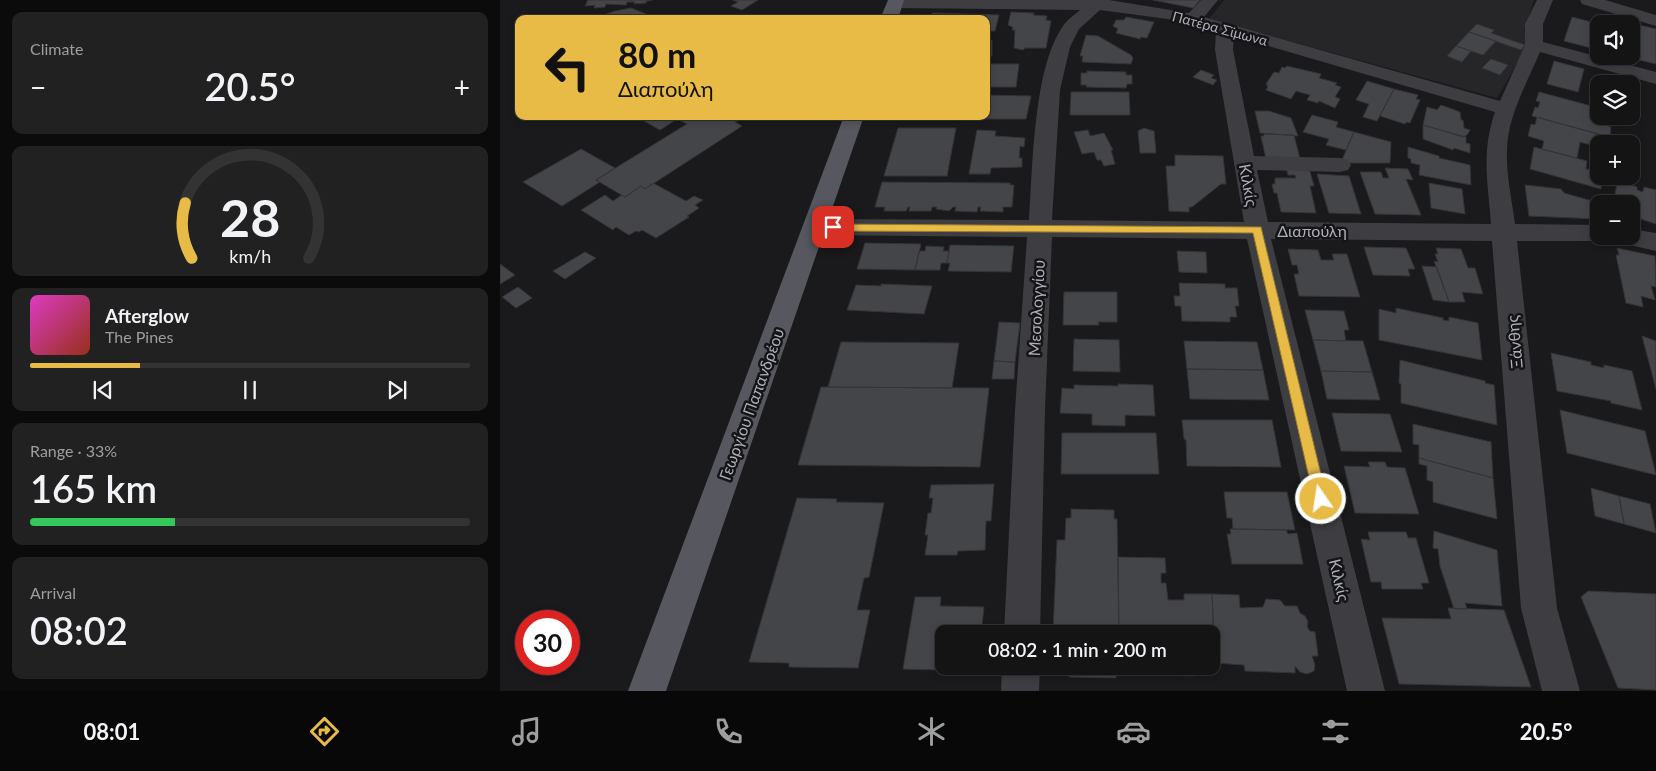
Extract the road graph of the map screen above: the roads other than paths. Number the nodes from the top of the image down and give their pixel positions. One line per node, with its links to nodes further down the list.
1 (1210, 0): 6 (street)
2 (1545, 0): 9 (street, Ξάνθης)
3 (1588, 0): 7 (street)
4 (1099, 2): 5 (street, Πατέρα Σϊμωνα); 6 (street, Πατέρα Σϊμωνα); 16 (street, Μεσολογγίου)
5 (893, 7)
6 (1192, 20): 8 (street, Πατέρα Σϊμωνα)
7 (1656, 21)
8 (1225, 28): 11 (street, Πατέρα Σϊμωνα); 13 (street, Κιλκίς)
9 (1534, 45): 10 (street); 11 (street, Ξάνθης)
10 (1656, 78)
11 (1506, 109): 18 (street, Ξάνθης)
12 (853, 120): 15 (main road, Γεωργίου Παπανδρέου)
13 (1245, 163): 14 (street); 17 (street, Κιλκίς)
14 (1340, 165)
15 (815, 227): 16 (street, Διαπούλη); 24 (main road, Γεωργίου Παπανδρέου)
16 (1040, 228): 17 (street, Διαπούλη); 22 (street, Μεσολογγίου)
17 (1257, 230): 18 (street, Διαπούλη); 26 (street, Κιλκίς)
18 (1504, 231): 19 (street, Διαπούλη); 27 (street, Ξάνθης)
19 (1590, 233)
20 (1640, 239): 21 (street)
21 (1656, 242)
22 (1022, 625)
23 (1021, 675): 25 (street)
24 (648, 691)
25 (1020, 691)
26 (1366, 691)
27 (1560, 691)

